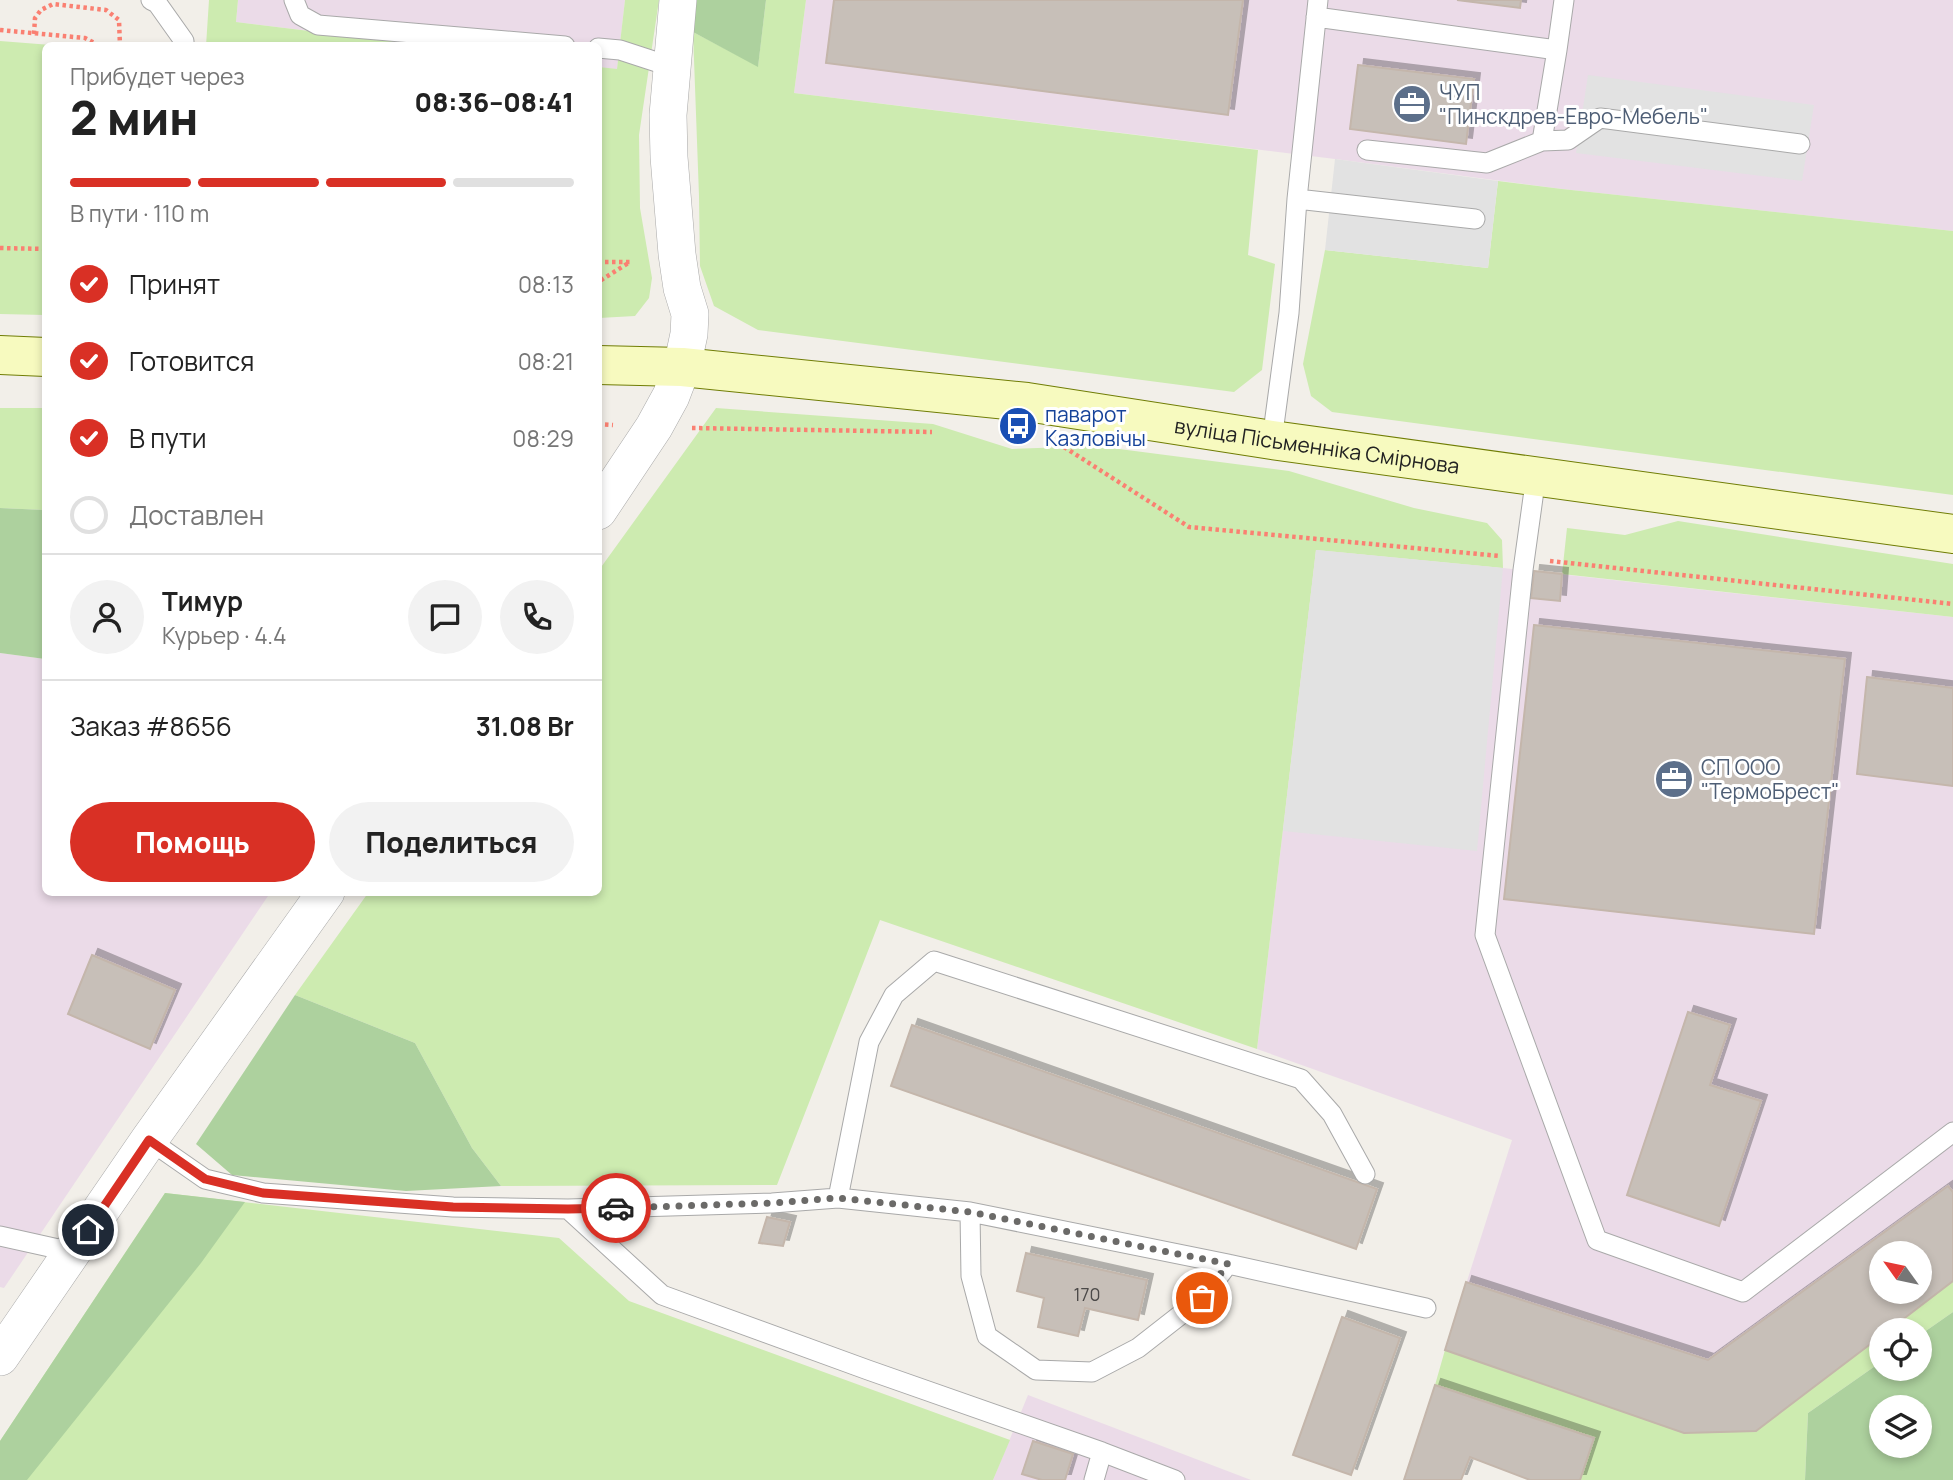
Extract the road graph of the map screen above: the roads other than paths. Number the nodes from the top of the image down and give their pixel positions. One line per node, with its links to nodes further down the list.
1 (151, 0): 6 (lane)
2 (294, 0): 7 (lane)
3 (678, 0): 10 (street)
4 (1564, 0): 9 (lane)
5 (1317, 9): 9 (lane); 14 (lane)
6 (184, 42)
7 (518, 42)
8 (602, 48): 10 (lane)
9 (1557, 50): 11 (lane)
10 (672, 67): 19 (street)
11 (1542, 141): 12 (lane); 13 (lane)
12 (1800, 144)
13 (1367, 150)
14 (1297, 199): 15 (lane); 20 (lane)
15 (1475, 219)
16 (0, 355): 17 (main road)
17 (42, 357)
18 (602, 365): 19 (main road, вуліца Пісьменніка Смірнова)
19 (682, 367): 20 (main road, вуліца Пісьменніка Смірнова); 22 (street)
20 (1272, 440): 21 (main road, вуліца Пісьменніка Смірнова)
21 (1536, 476): 23 (main road, вуліца Пісьменніка Смірнова); 25 (lane)
22 (602, 505)
23 (1953, 534)
24 (323, 896): 26 (street)
25 (1953, 1132)
26 (149, 1140): 29 (lane); 32 (street)
27 (1365, 1174): 28 (lane)
28 (838, 1198): 29 (lane); 30 (lane)
29 (568, 1209): 36 (lane)
30 (970, 1212): 33 (lane); 33 (lane)
31 (0, 1237): 32 (lane)
32 (72, 1252): 35 (street)
33 (1228, 1264): 34 (lane)
34 (1426, 1308)
35 (0, 1357)
36 (1102, 1452): 37 (lane); 38 (lane)
37 (1094, 1480)
38 (1175, 1480)

